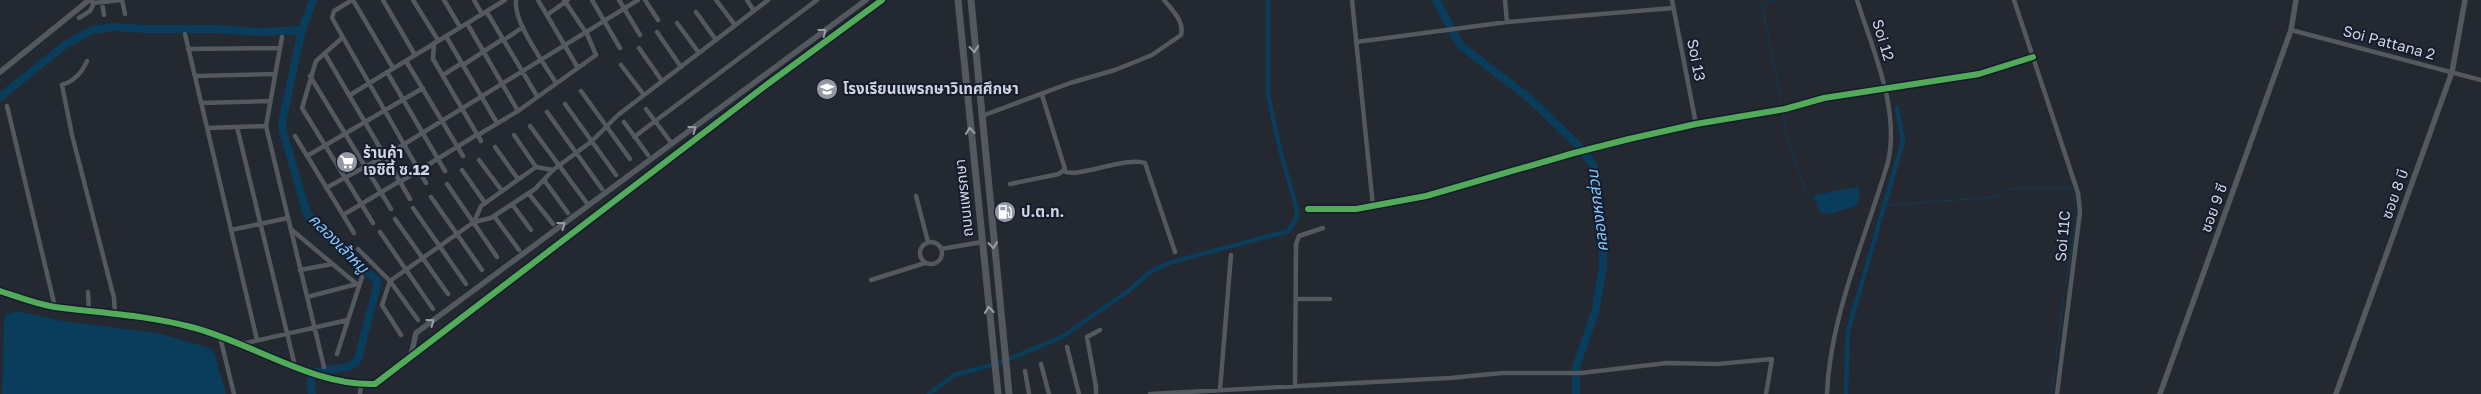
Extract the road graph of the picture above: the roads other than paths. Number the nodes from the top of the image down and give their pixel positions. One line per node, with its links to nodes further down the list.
1 (112, 0): 2 (street); 33 (street)
2 (121, 0): 40 (street)
3 (352, 0): 60 (street); 82 (street)
4 (383, 0): 74 (street)
5 (414, 0): 64 (street)
6 (444, 0): 52 (street)
7 (474, 0): 41 (street)
8 (505, 0): 41 (street)
9 (516, 0): 53 (street)
10 (538, 0): 44 (street)
11 (592, 0): 47 (street)
12 (619, 0): 35 (street)
13 (638, 0): 35 (street)
14 (645, 0): 46 (street)
15 (716, 0): 51 (street)
16 (747, 0): 37 (street)
17 (768, 0): 37 (street)
18 (817, 0): 119 (street)
19 (866, 0): 241 (street, one-way to 19)
20 (882, 0): 241 (street)
21 (958, 0): 39 (main road, ถนนแพรกษา)
22 (971, 0): 36 (main road, ถนนแพรกษา)
23 (1164, 0): 102 (street)
24 (1352, 0): 65 (street)
25 (1505, 0): 48 (street)
26 (1672, 0): 34 (street, Soi 13)
27 (1858, 0): 98 (street, Soi 12)
28 (2014, 0): 75 (street, Soi 11C)
29 (2296, 0): 54 (street, ซอย 9 ซี)
30 (2465, 0): 87 (street, ซอย 8 บี)
31 (91, 1): 33 (street); 45 (street); 84 (street)
32 (566, 1): 44 (street); 57 (street)
33 (102, 2): 43 (street)
34 (1673, 8): 48 (street); 121 (street, Soi 13)
35 (625, 10): 47 (street); 58 (street)
36 (972, 10): 39 (main road); 115 (main road, ถนนแพรกษา, one-way to 115)
37 (754, 11): 51 (street)
38 (696, 12): 63 (street)
39 (958, 12): 197 (main road, ถนนแพรกษา, one-way to 39)
40 (125, 14)
41 (482, 14): 52 (street)
42 (488, 14): 62 (street)
43 (104, 15)
44 (547, 15): 66 (street)
45 (79, 18)
46 (658, 20)
47 (606, 22): 57 (street); 68 (street)
48 (1507, 22): 65 (street)
49 (677, 23): 72 (street)
50 (468, 25): 71 (street)
51 (735, 25): 63 (street)
52 (460, 27): 64 (street)
53 (523, 27): 62 (street); 76 (street)
54 (2291, 30): 87 (street, Soi Pattana 2); 256 (street, ซอย 9 ซี)
55 (657, 32): 81 (street)
56 (185, 34): 70 (street)
57 (586, 34): 66 (street); 83 (street)
58 (640, 35)
59 (282, 37): 67 (street)
60 (342, 38): 73 (street); 95 (street)
61 (447, 38): 79 (street)
62 (503, 39): 71 (street); 86 (street)
63 (716, 40): 72 (street)
64 (436, 42): 74 (street); 89 (street)
65 (1356, 42): 176 (street)
66 (565, 46): 76 (street); 83 (street)
67 (280, 48): 70 (street); 88 (street)
68 (620, 48)
69 (639, 48): 93 (street)
70 (188, 49): 90 (street)
71 (483, 51): 79 (street); 96 (street)
72 (698, 53): 81 (street)
73 (325, 54): 91 (street); 100 (street)
74 (415, 55): 77 (street)
75 (2033, 57): 98 (street); 255 (street, Soi 11C)
76 (543, 59): 86 (street); 94 (street)
77 (406, 60): 82 (street); 97 (street)
78 (87, 61): 225 (street)
79 (462, 64): 89 (street); 103 (street)
80 (621, 65): 101 (street)
81 (681, 67): 93 (street)
82 (392, 68): 85 (street)
83 (578, 68): 94 (street)
84 (0, 72)
85 (387, 72): 95 (street); 105 (street)
86 (523, 72): 96 (street); 104 (street)
87 (2452, 72): 92 (street, Soi Pattana 2); 257 (street, ซอย 8 บี)
88 (275, 74): 90 (street); 106 (street)
89 (443, 75): 110 (street)
90 (195, 76): 107 (street)
91 (310, 76): 128 (street); 137 (street)
92 (2481, 80)
93 (662, 81): 101 (street)
94 (556, 83): 104 (street)
95 (368, 84): 100 (street); 112 (street)
96 (503, 84): 103 (street); 113 (street)
97 (422, 88): 105 (street); 116 (street)
98 (1885, 88): 121 (street); 254 (street, Soi 12)
99 (581, 90): 125 (street)
100 (350, 95): 117 (street)
101 (644, 95): 125 (street)
102 (1042, 95): 115 (street); 155 (street)
103 (482, 96): 110 (street); 120 (street)
104 (537, 96): 113 (street)
105 (404, 99): 112 (street); 127 (street)
106 (270, 101): 107 (street); 122 (street)
107 (201, 103): 126 (street)
108 (565, 104): 134 (street)
109 (7, 106): 222 (street)
110 (462, 107): 116 (street); 129 (street)
111 (646, 109): 119 (street)
112 (384, 111): 117 (street); 136 (street)
113 (518, 111): 120 (street)
114 (547, 112): 140 (street)
115 (981, 116): 247 (main road, ถนนแพรกษา, one-way to 247)
116 (442, 120): 127 (street); 138 (street)
117 (365, 122): 128 (street); 143 (street)
118 (624, 122): 132 (street)
119 (655, 122): 132 (street); 135 (street)
120 (497, 123): 129 (street)
121 (1696, 124): 176 (street)
122 (266, 126): 124 (street); 183 (street)
123 (530, 126): 148 (street)
124 (237, 127): 126 (street); 187 (street)
125 (608, 127): 134 (street); 146 (street)
126 (207, 128): 190 (street)
127 (423, 131): 136 (street); 145 (street)
128 (346, 134): 137 (street); 149 (street)
129 (478, 135): 133 (street); 138 (street)
130 (514, 135): 150 (street)
131 (295, 136): 142 (street)
132 (634, 137): 141 (street)
133 (482, 141)
134 (592, 141): 140 (street); 156 (street)
135 (670, 141)
136 (403, 143): 143 (street); 151 (street)
137 (325, 146): 142 (street); 157 (street)
138 (458, 147): 144 (street); 145 (street)
139 (495, 147): 158 (street)
140 (576, 153): 148 (street); 165 (street)
141 (648, 155)
142 (307, 156): 164 (street)
143 (385, 156): 149 (street); 160 (street)
144 (463, 156)
145 (438, 159): 151 (street); 154 (street)
146 (630, 159)
147 (479, 160): 166 (street)
148 (558, 166): 153 (street); 172 (street)
149 (366, 167): 157 (street); 167 (street)
150 (536, 168): 153 (street); 158 (street)
151 (419, 170): 160 (street); 161 (street)
152 (462, 170): 173 (street)
153 (552, 170): 159 (street)
154 (445, 171)
155 (1064, 171): 163 (street); 202 (street)
156 (616, 175)
157 (346, 177): 164 (street); 174 (street)
158 (518, 179): 166 (street)
159 (544, 180): 168 (street); 180 (street)
160 (400, 182): 167 (street); 171 (street)
161 (426, 184)
162 (446, 184): 185 (street)
163 (1010, 184)
164 (326, 188): 181 (street)
165 (602, 189)
166 (502, 191): 173 (street)
167 (381, 192): 174 (street); 178 (street)
168 (529, 194): 175 (street); 188 (street)
169 (916, 196): 196 (street)
170 (431, 197): 195 (street)
171 (410, 199)
172 (586, 202)
173 (484, 203): 185 (street)
174 (362, 204): 181 (street); 186 (street)
175 (512, 204): 182 (street); 192 (street)
176 (1373, 206): 179 (street)
177 (413, 208): 198 (street)
178 (391, 209)
179 (1308, 209)
180 (568, 213)
181 (343, 215): 194 (street)
182 (494, 216): 185 (street); 201 (street)
183 (288, 218): 187 (street); 191 (street)
184 (395, 219): 205 (street)
185 (474, 222): 195 (street); 204 (street)
186 (373, 223)
187 (260, 224): 190 (street); 230 (street)
188 (553, 224)
189 (1323, 228): 220 (street)
190 (232, 230): 233 (street)
191 (292, 230): 207 (street); 208 (street)
192 (530, 230)
193 (380, 232): 209 (street)
194 (354, 233)
195 (457, 235): 198 (street); 210 (street)
196 (928, 242): 200 (street); 206 (street)
197 (982, 242): 200 (street); 246 (main road, ถนนแพรกษา, one-way to 197)
198 (440, 246): 205 (street); 214 (street)
199 (358, 249): 213 (street)
200 (941, 249): 206 (street)
201 (519, 250)
202 (1176, 252)
203 (1231, 255): 243 (street)
204 (498, 257)
205 (423, 258): 209 (street); 218 (street)
206 (925, 263): 212 (street)
207 (332, 264): 208 (street); 215 (street)
208 (300, 270): 219 (street)
209 (406, 270): 213 (street); 223 (street)
210 (482, 270)
211 (362, 277): 215 (street)
212 (871, 280)
213 (390, 281): 227 (street); 231 (street)
214 (466, 284)
215 (358, 285): 219 (street); 226 (street)
216 (0, 291): 222 (street)
217 (88, 292): 224 (street)
218 (448, 294)
219 (306, 297): 228 (street)
220 (1296, 299): 221 (street); 242 (street)
221 (1330, 299)
222 (55, 307): 224 (street)
223 (433, 309)
224 (89, 311): 225 (street)
225 (115, 313): 232 (street)
226 (348, 320): 228 (street); 236 (street)
227 (418, 320)
228 (314, 328): 230 (street); 239 (street)
229 (1100, 330): 251 (street)
230 (286, 334): 233 (street); 237 (street)
231 (401, 335)
232 (220, 337): 234 (street); 244 (street)
233 (257, 340): 234 (street)
234 (238, 343): 241 (street)
235 (1067, 347): 250 (street)
236 (337, 354)
237 (294, 362)
238 (1041, 364): 249 (street)
239 (324, 368)
240 (1024, 371): 248 (street)
241 (361, 384): 245 (street)
242 (1295, 386): 243 (street); 253 (street)
243 (1220, 390): 252 (street)
244 (234, 394)
245 (360, 394)
246 (998, 394)
247 (1009, 394)
248 (1029, 394)
249 (1049, 394)
250 (1079, 394)
251 (1096, 394)
252 (1150, 394)
253 (1766, 394)
254 (1827, 394)
255 (2056, 394)
256 (2160, 394)
257 (2336, 394)

